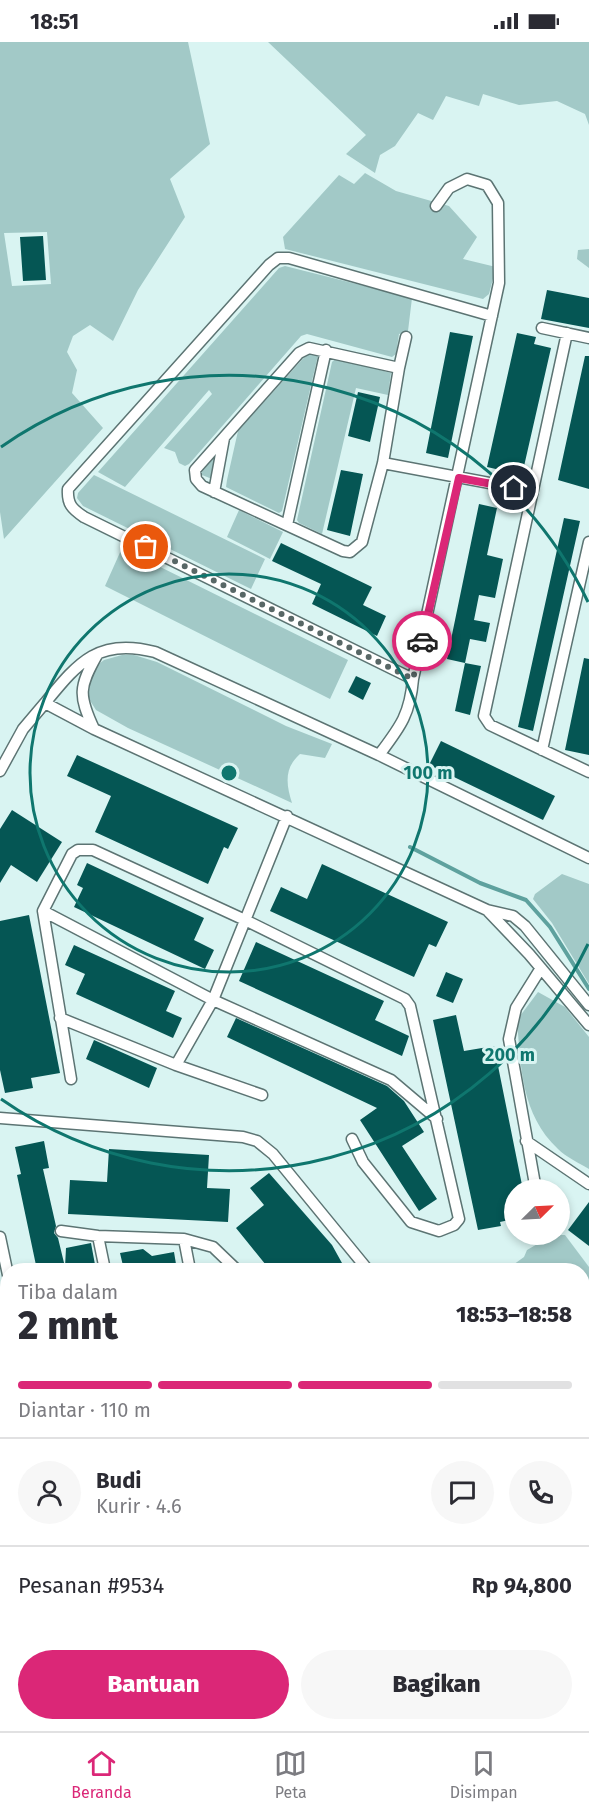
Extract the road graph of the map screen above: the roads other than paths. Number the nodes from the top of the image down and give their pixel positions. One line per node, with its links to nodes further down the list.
1 (436, 206): 2 (street)
2 (492, 316): 11 (street); 17 (street)
3 (542, 328): 4 (street)
4 (567, 333): 6 (street); 12 (street)
5 (406, 338): 8 (street)
6 (589, 338)
7 (326, 350): 8 (street); 9 (street); 14 (street)
8 (399, 368): 10 (street)
9 (224, 438): 13 (street); 13 (street)
10 (383, 463): 11 (street); 14 (street)
11 (459, 478): 12 (street); 17 (street)
12 (532, 491): 20 (street)
13 (214, 492): 14 (street)
14 (288, 525)
15 (589, 542): 20 (street)
16 (98, 652): 18 (street); 19 (street); 21 (street)
17 (413, 679): 21 (street)
18 (45, 703): 19 (street); 22 (street)
19 (94, 729): 24 (street)
20 (542, 750): 23 (street)
21 (379, 755): 25 (street)
22 (0, 771)
23 (589, 772)
24 (287, 816): 26 (street); 28 (street)
25 (589, 858)
26 (487, 910): 29 (street); 30 (street)
27 (43, 911): 28 (street); 31 (street); 33 (street)
28 (245, 920): 31 (street); 39 (street)
29 (541, 968): 30 (street); 41 (street)
30 (564, 987): 32 (street); 34 (street)
31 (213, 1000): 35 (street); 39 (street)
32 (589, 1005)
33 (60, 1018): 35 (street); 36 (street)
34 (589, 1025)
35 (176, 1065): 37 (street)
36 (71, 1079)
37 (262, 1095)
38 (0, 1118): 52 (street)
39 (437, 1119): 40 (street)
40 (352, 1139)
41 (526, 1141): 42 (street); 43 (street)
42 (534, 1179)
43 (589, 1184)
44 (61, 1231): 45 (street)
45 (98, 1236): 47 (street); 49 (street)
46 (0, 1237): 48 (street)
47 (184, 1239): 50 (street); 51 (street)
48 (5, 1263)
49 (104, 1263)
50 (189, 1263)
51 (230, 1263)
52 (362, 1263)

